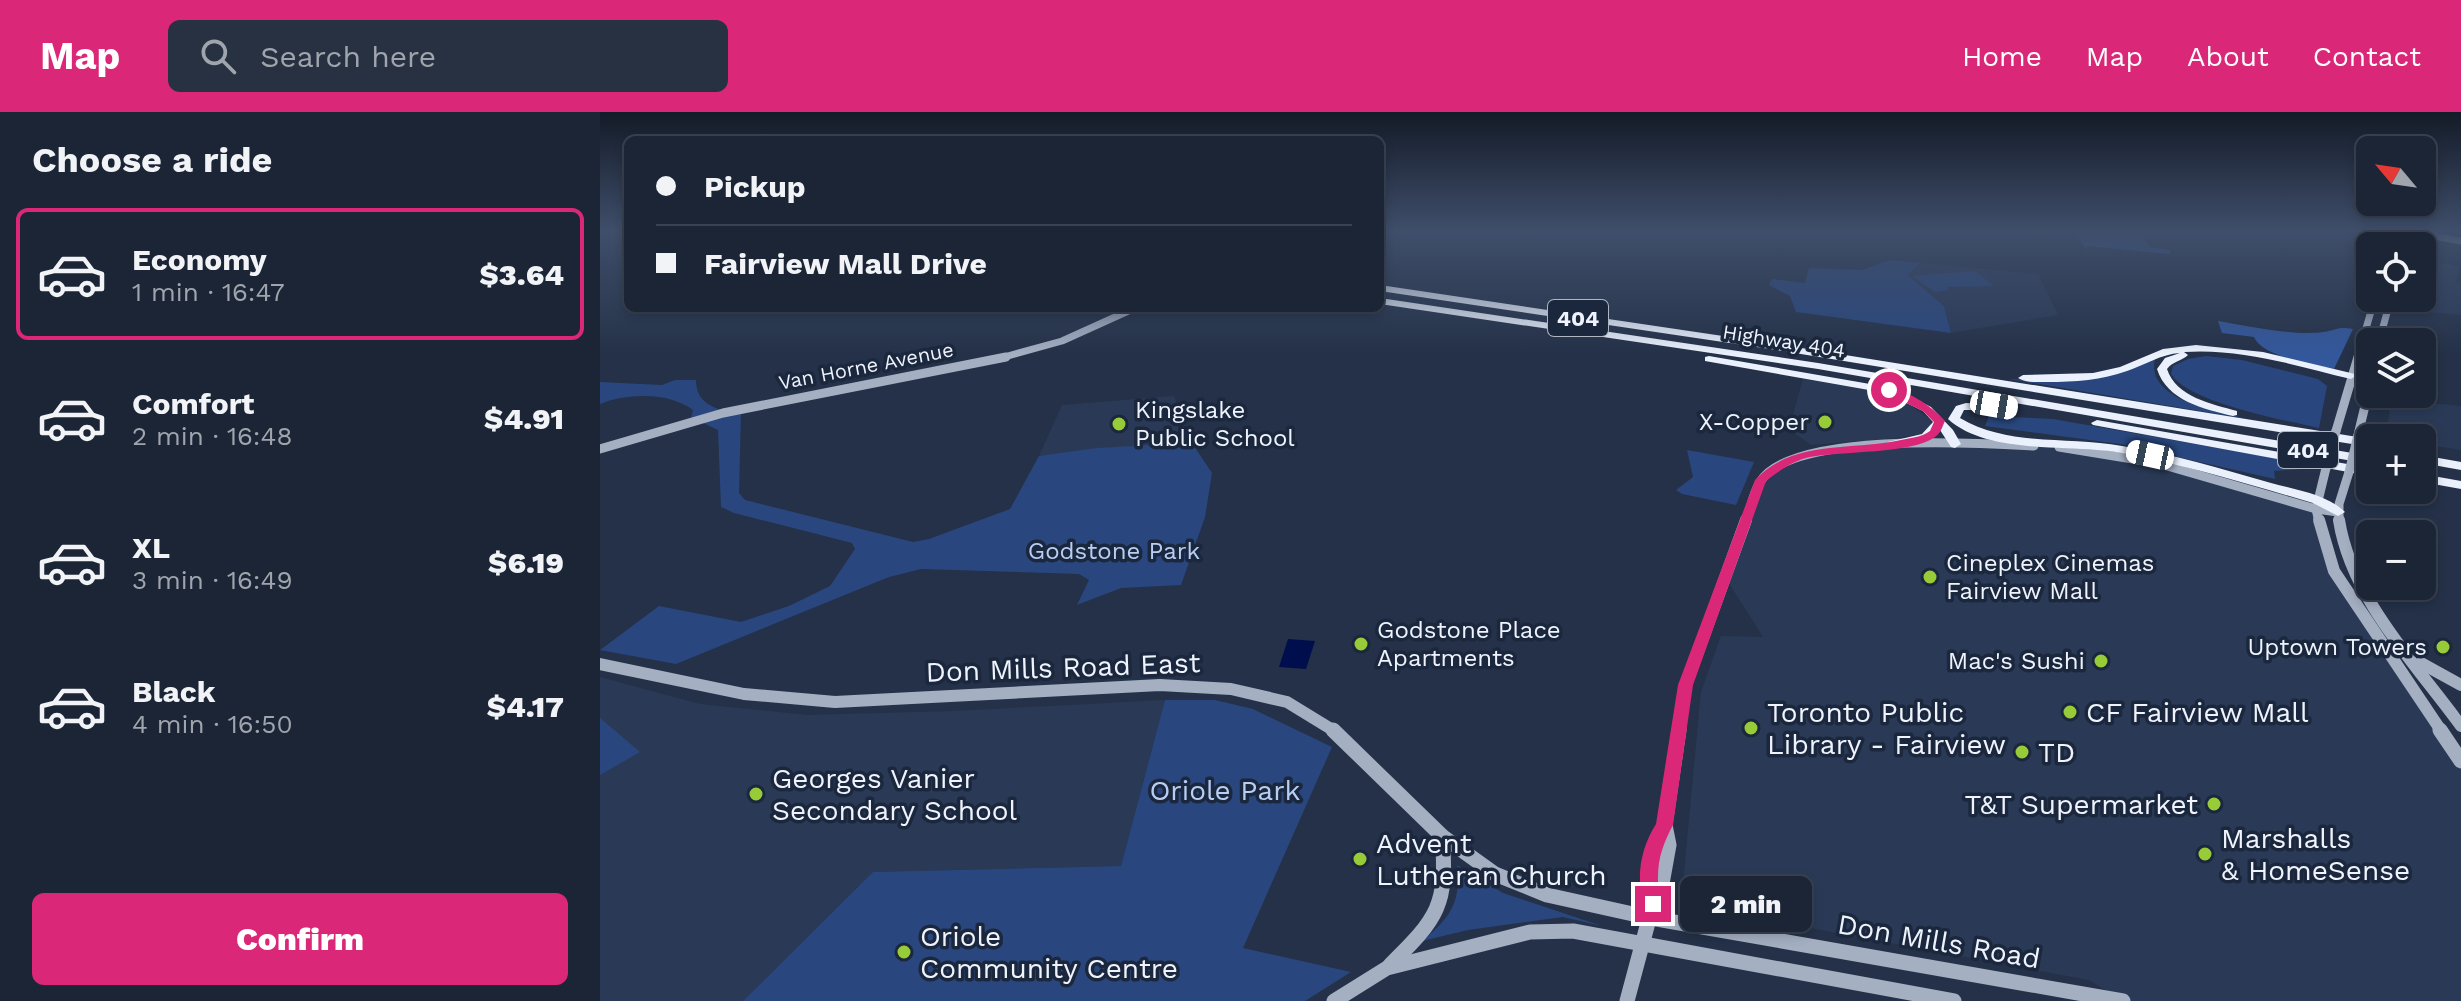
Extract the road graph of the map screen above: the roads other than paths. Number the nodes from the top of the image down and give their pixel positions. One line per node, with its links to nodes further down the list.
1 (1384, 289): 7 (highway, Highway 404 / 404)
2 (1384, 302): 5 (highway, Highway 404 / 404)
3 (1127, 312): 18 (main road, Van Horne Avenue)
4 (2371, 312): 9 (main road)
5 (1477, 315): 6 (highway, Highway 404 / 404); 12 (highway)
6 (1678, 345): 20 (highway, Highway 404 / 404); 24 (highway)
7 (1777, 347): 8 (highway, Highway 404 / 404); 9 (highway)
8 (1922, 371): 14 (highway, Highway 404 / 404); 17 (highway, Highway 404 / 404)
9 (2351, 378): 13 (highway); 30 (main road, bridge)
10 (2364, 408): 31 (main road, bridge)
11 (1954, 419): 15 (highway); 25 (highway); 30 (highway)
12 (1939, 421): 15 (highway); 16 (highway)
13 (2356, 440)
14 (2356, 441)
15 (1961, 444): 16 (main road); 30 (main road)
16 (1892, 445): 38 (main road)
17 (2356, 448)
18 (600, 449)
19 (2436, 454): 21 (highway)
20 (2356, 458)
21 (2461, 458)
22 (2436, 462): 23 (highway)
23 (2461, 466)
24 (2356, 467)
25 (2356, 468)
26 (2436, 471): 27 (highway)
27 (2461, 475)
28 (2436, 481): 29 (highway)
29 (2461, 485)
30 (2317, 504): 31 (highway); 36 (main road)
31 (2338, 512): 32 (main road)
32 (2413, 659): 34 (main road); 35 (main road)
33 (600, 664): 37 (main road, Don Mills Road East)
34 (2461, 685)
35 (2461, 726)
36 (2461, 761)
37 (1442, 836): 38 (main road, Don Mills Road East); 40 (main road)
38 (1652, 911): 39 (main road); 44 (main road, Don Mills Road)
39 (1645, 943): 40 (main road); 42 (main road); 43 (main road)
40 (1387, 968): 41 (main road)
41 (1334, 1001)
42 (1627, 1001)
43 (1954, 1001)
44 (2123, 1001)

